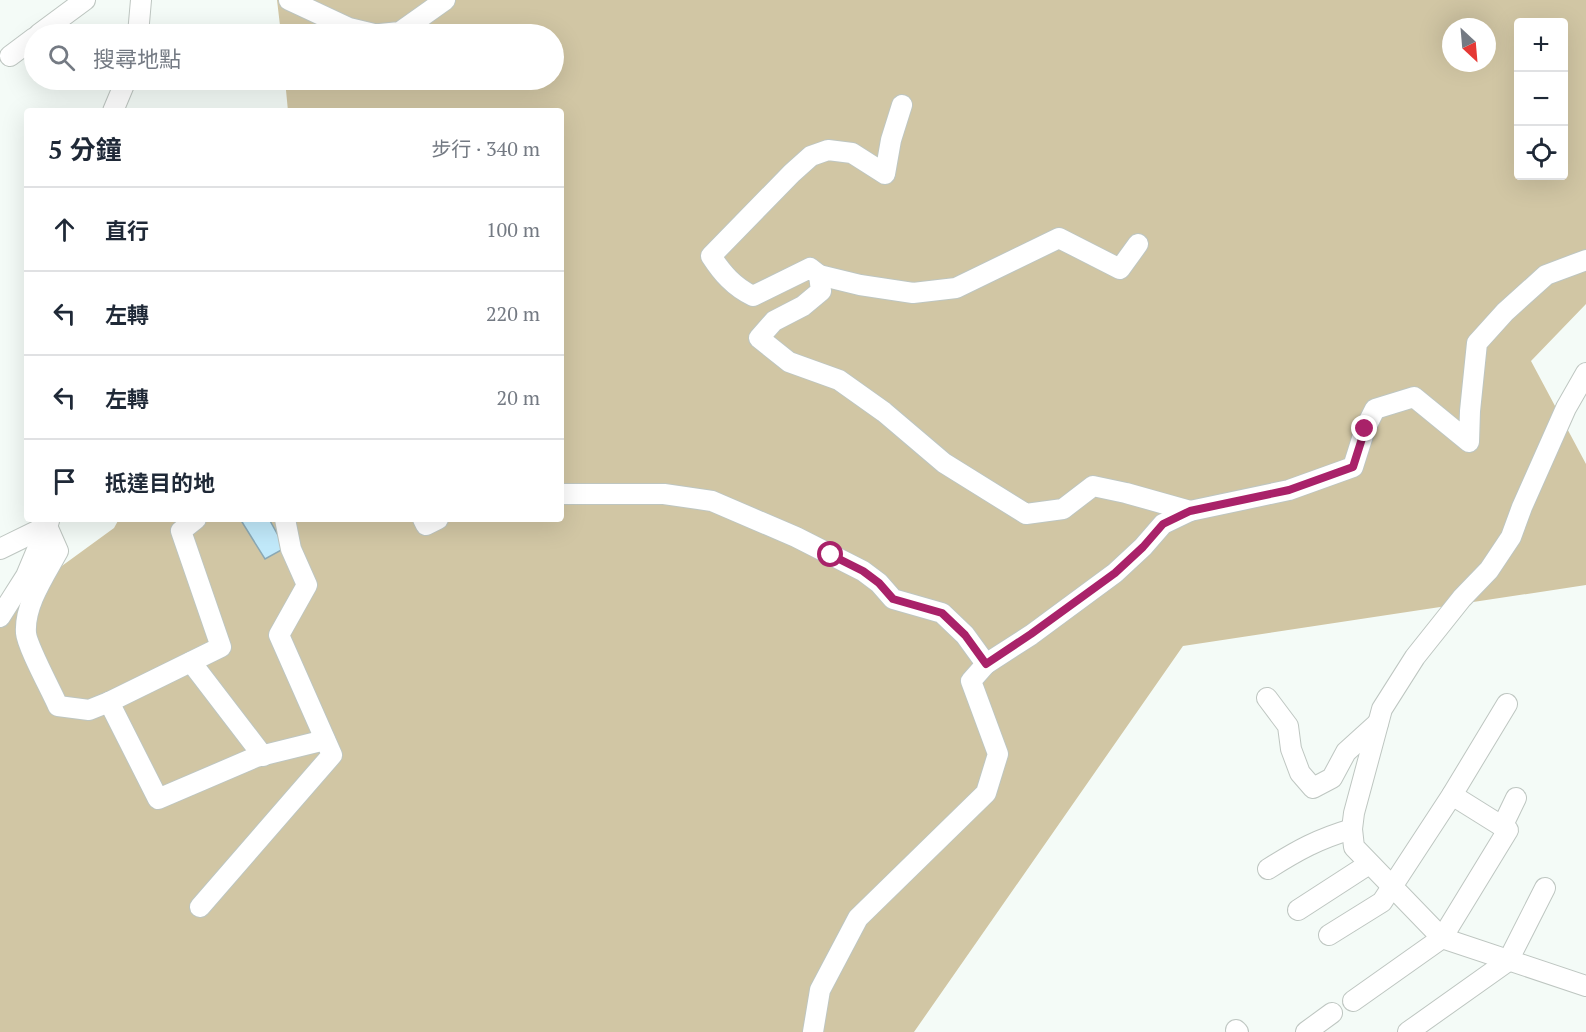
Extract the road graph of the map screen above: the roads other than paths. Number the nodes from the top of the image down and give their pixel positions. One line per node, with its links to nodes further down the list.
1 (85, 0): 5 (street)
2 (141, 0): 6 (street)
3 (289, 0): 7 (street)
4 (445, 0): 8 (street)
5 (53, 24)
6 (139, 24)
7 (340, 24)
8 (411, 24)
9 (24, 46): 10 (street)
10 (10, 56)
11 (122, 90): 13 (street)
12 (902, 105): 16 (street)
13 (114, 108)
14 (1137, 244): 16 (street)
15 (1586, 260): 19 (street)
16 (819, 275): 19 (street)
17 (1586, 373): 30 (street)
18 (564, 494): 26 (street)
19 (1190, 511): 26 (street)
20 (192, 522): 25 (street)
21 (286, 522): 31 (street)
22 (48, 523): 23 (street); 24 (street); 28 (street)
23 (0, 549)
24 (0, 617)
25 (191, 662): 28 (street); 32 (street)
26 (986, 664): 49 (street)
27 (1267, 698): 30 (street)
28 (109, 702): 32 (street)
29 (1507, 704): 33 (street)
30 (1378, 723): 36 (street)
31 (325, 740): 32 (street); 41 (street)
32 (263, 756)
33 (1452, 795): 35 (street); 39 (street)
34 (1516, 798): 35 (street)
35 (1502, 827): 44 (street)
36 (1352, 830): 37 (street); 38 (street)
37 (1369, 864): 39 (street); 42 (street)
38 (1269, 868)
39 (1391, 887): 43 (street); 44 (street)
40 (1545, 888): 45 (street)
41 (200, 907)
42 (1298, 910)
43 (1329, 935)
44 (1442, 938): 45 (street); 47 (street)
45 (1508, 961): 46 (street); 51 (street)
46 (1586, 986)
47 (1353, 1001)
48 (1332, 1013): 50 (street)
49 (813, 1032)
50 (1306, 1032)
51 (1408, 1032)

